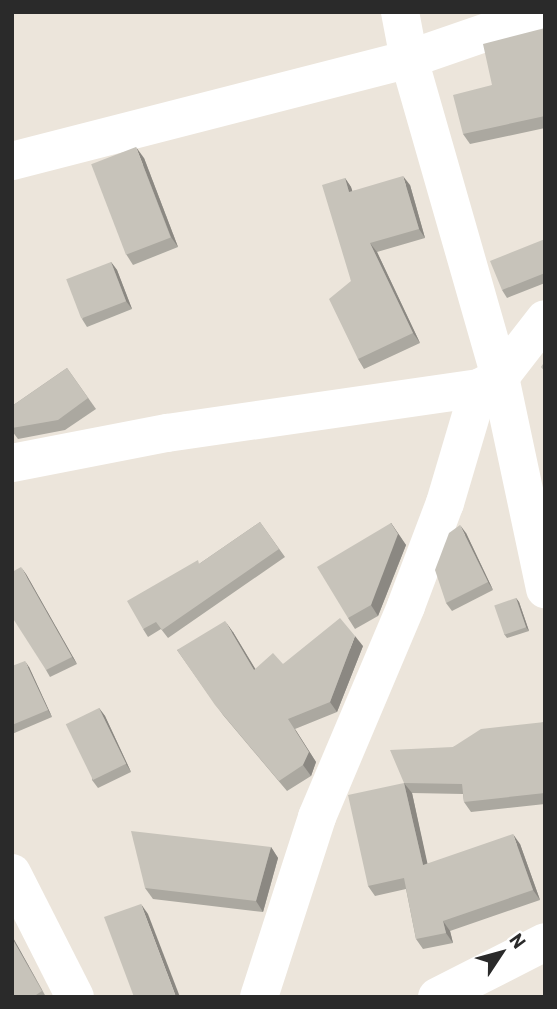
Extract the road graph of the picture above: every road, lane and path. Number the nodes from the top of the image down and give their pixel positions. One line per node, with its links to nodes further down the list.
1 (400, 12): 3 (street)
2 (545, 12): 3 (street)
3 (409, 59): 4 (street); 6 (street)
4 (12, 161)
5 (545, 319): 6 (street)
6 (490, 382): 7 (street); 8 (street); 12 (street)
7 (12, 463)
8 (545, 589)
9 (12, 873): 11 (street)
10 (545, 942): 13 (street)
11 (75, 997)
12 (258, 997)
13 (437, 997)

